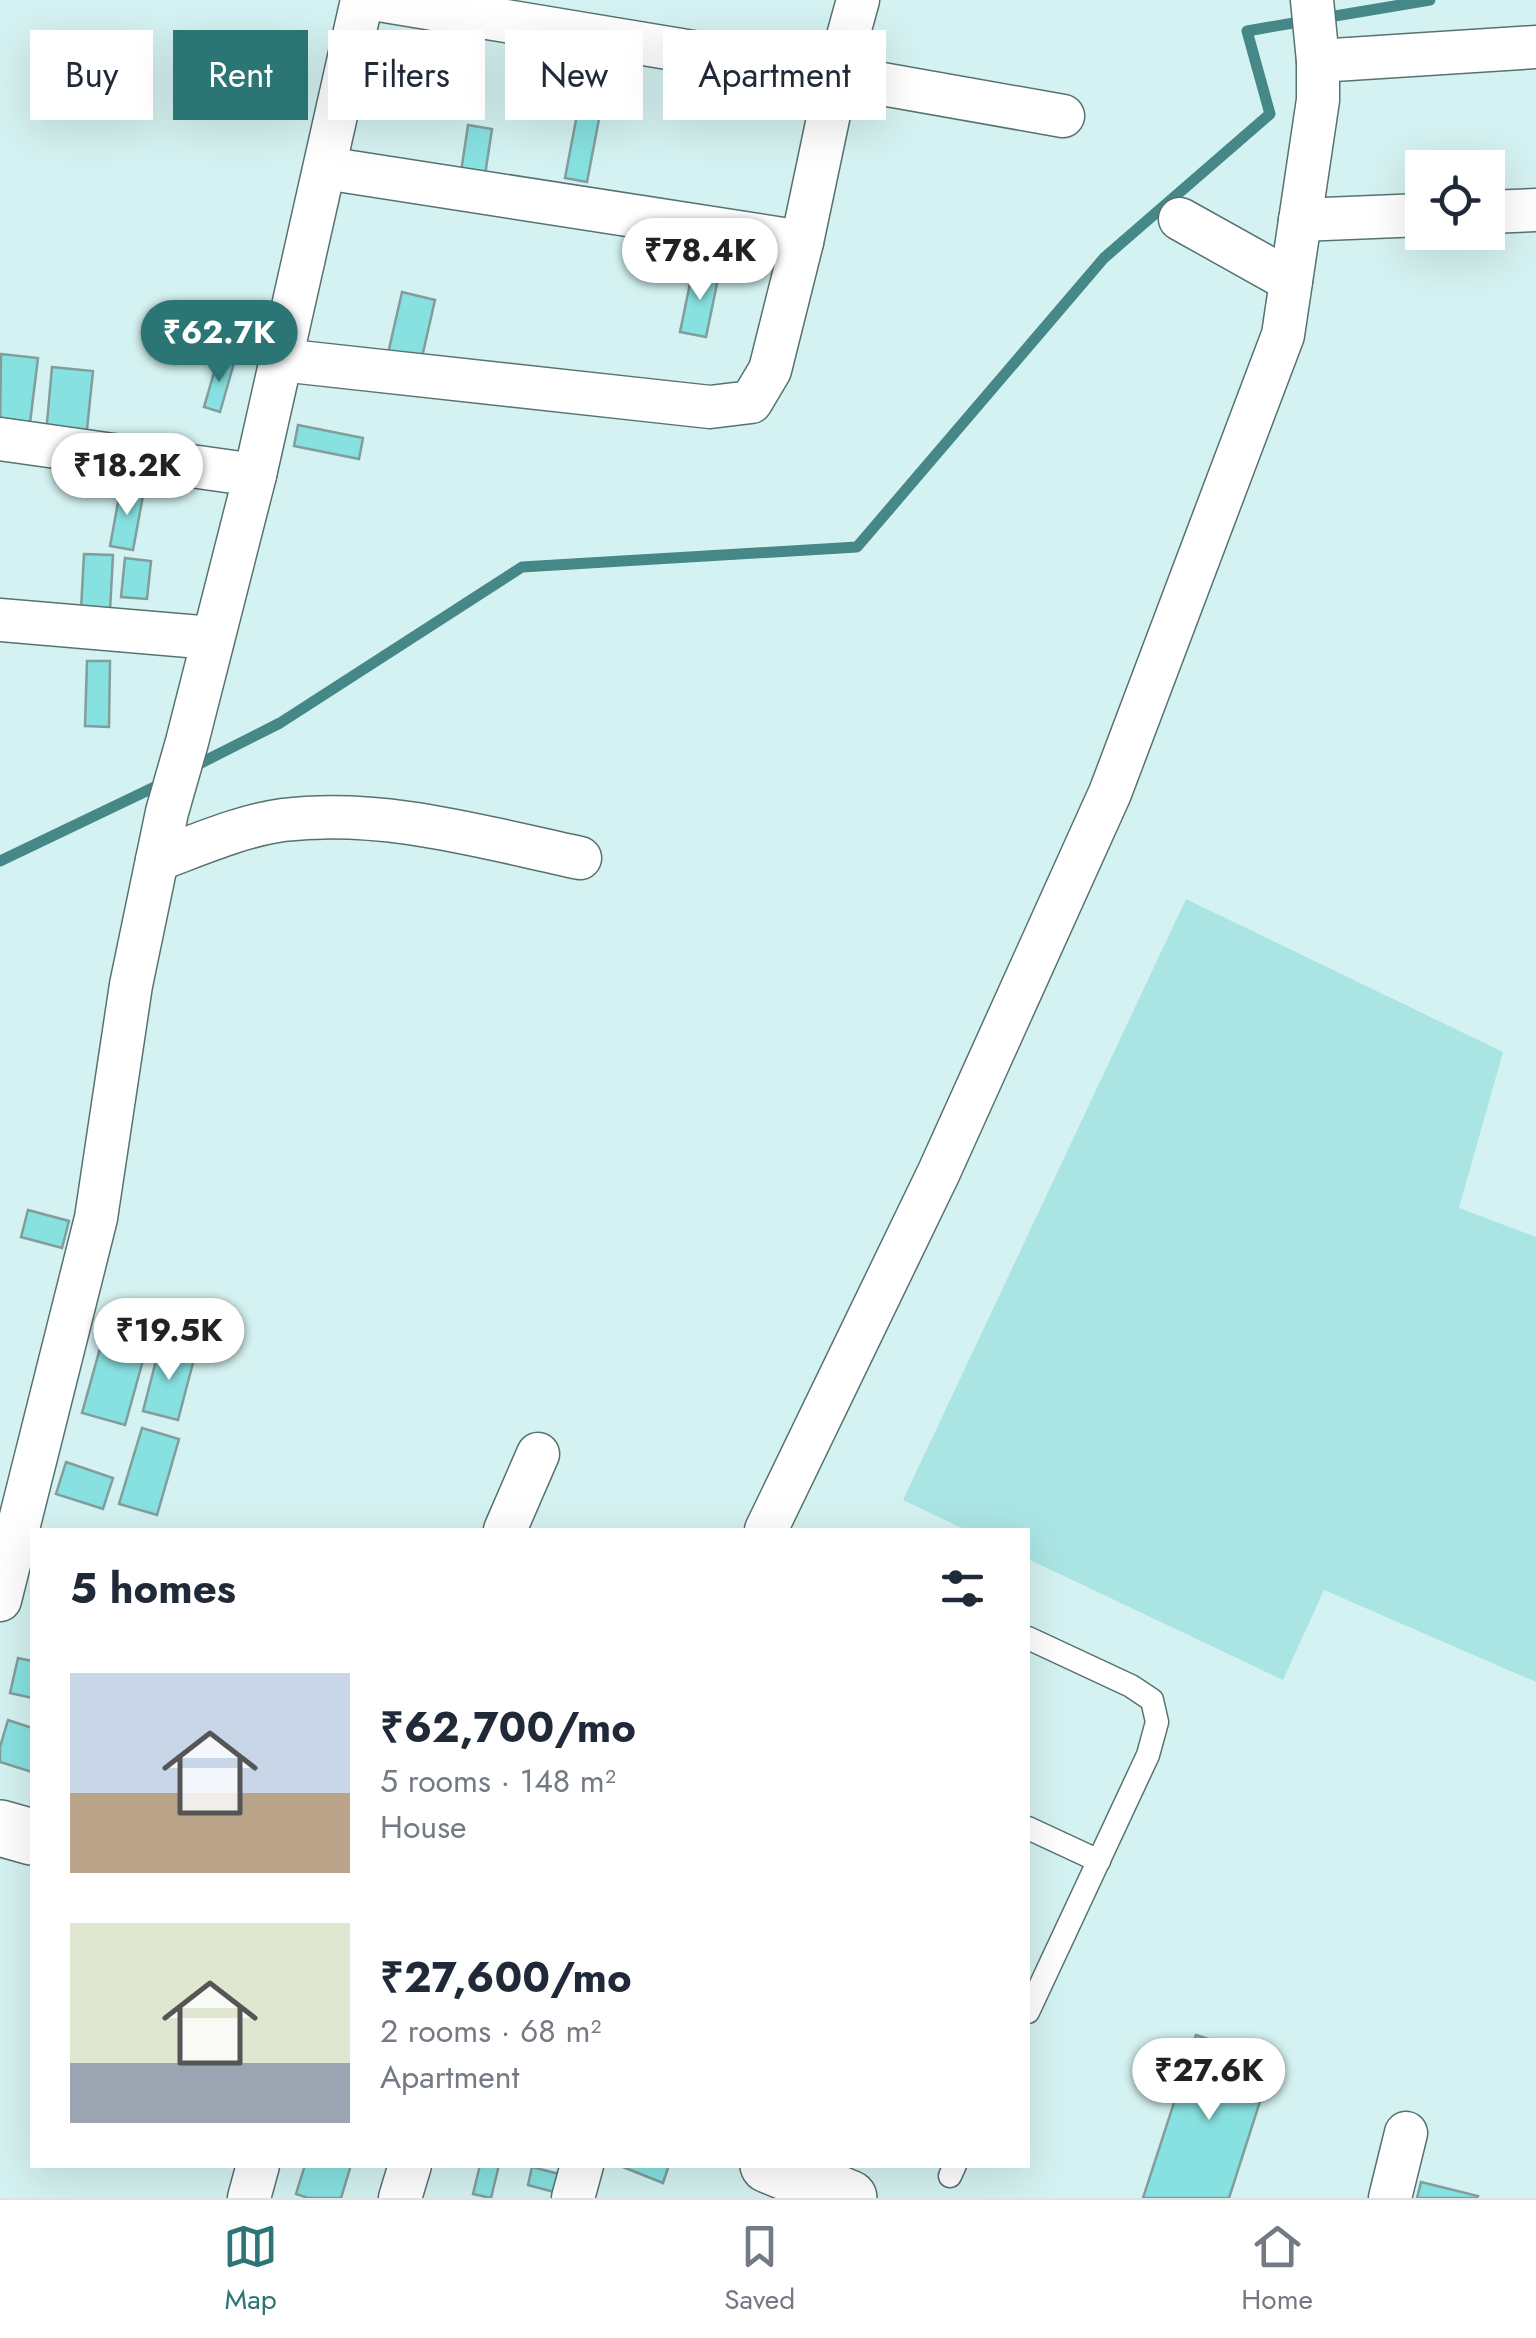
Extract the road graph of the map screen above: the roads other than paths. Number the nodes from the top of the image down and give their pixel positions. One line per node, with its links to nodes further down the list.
1 (362, 0): 11 (street)
2 (379, 0): 6 (street)
3 (858, 0): 5 (street)
4 (1314, 25): 7 (street); 16 (street)
5 (850, 30)
6 (663, 47)
7 (1536, 47)
8 (886, 85): 9 (street)
9 (1063, 116)
10 (828, 120): 17 (street)
11 (324, 168): 17 (street); 19 (street)
12 (1536, 210): 13 (street)
13 (1505, 211)
14 (1405, 216): 16 (street)
15 (1180, 220): 18 (street)
16 (1300, 220): 18 (street)
17 (802, 242): 19 (street)
18 (1291, 281): 29 (street)
19 (281, 360): 21 (street)
20 (0, 439): 21 (street)
21 (255, 474): 23 (street)
22 (0, 620): 23 (street)
23 (212, 638): 25 (street)
24 (580, 858): 25 (street)
25 (158, 860): 27 (street)
26 (538, 1454): 28 (street)
27 (13, 1493): 30 (street)
28 (506, 1528)
29 (767, 1528)
30 (0, 1600)
31 (1030, 1639): 35 (lane)
32 (0, 1828): 34 (main road)
33 (1030, 1829): 35 (lane)
34 (30, 1836)
35 (1098, 1861): 36 (lane)
36 (1030, 2008)
37 (1406, 2134): 46 (street)
38 (257, 2168): 42 (street)
39 (409, 2168): 43 (street)
40 (581, 2168): 44 (street)
41 (768, 2177): 45 (main road)
42 (249, 2198)
43 (400, 2198)
44 (574, 2198)
45 (849, 2198)
46 (1390, 2198)

